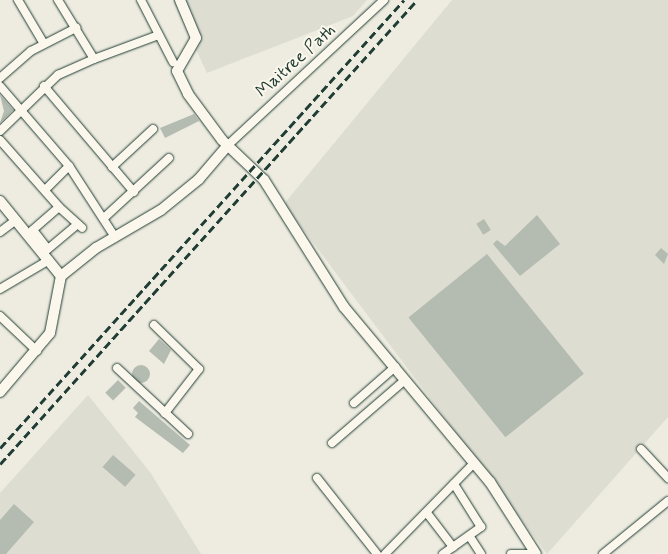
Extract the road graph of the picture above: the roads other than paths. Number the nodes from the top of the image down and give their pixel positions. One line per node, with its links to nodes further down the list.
1 (18, 0): 8 (street)
2 (141, 0): 7 (street)
3 (180, 0): 18 (street)
4 (384, 0): 18 (street, Maitree Path)
5 (62, 1): 6 (street)
6 (76, 28): 8 (street); 9 (street)
7 (159, 35): 9 (street); 10 (street)
8 (44, 44): 11 (street)
9 (94, 60): 13 (street)
10 (173, 62)
11 (0, 78)
12 (0, 86): 14 (street)
13 (44, 86): 14 (street); 21 (street)
14 (21, 108): 16 (street); 20 (street)
15 (153, 128): 21 (street)
16 (0, 131)
17 (0, 140): 22 (street)
18 (228, 145): 29 (street); 36 (street)
19 (169, 158): 23 (street)
20 (69, 166): 22 (street); 26 (street)
21 (112, 167): 23 (street)
22 (45, 190): 25 (street)
23 (134, 192): 26 (street)
24 (0, 201): 27 (street)
25 (59, 207): 25 (street)
26 (104, 217): 29 (street)
27 (16, 220): 28 (street); 30 (street)
28 (0, 232)
29 (115, 236): 31 (street)
30 (49, 260): 31 (street); 32 (street)
31 (61, 276): 35 (street)
32 (0, 289)
33 (0, 316): 35 (street)
34 (154, 325): 41 (street)
35 (37, 351): 39 (street)
36 (395, 367): 38 (street); 40 (street)
37 (117, 368): 41 (street)
38 (405, 380): 43 (street); 45 (street)
39 (0, 392)
40 (354, 403)
41 (165, 413): 42 (street)
42 (188, 434)
43 (332, 443)
44 (641, 450): 47 (street)
45 (474, 463): 48 (street); 59 (street)
46 (317, 478): 53 (street)
47 (668, 478)
48 (454, 484): 50 (street); 51 (street)
49 (668, 501): 60 (street)
50 (427, 513): 52 (street); 54 (street)
51 (470, 536): 52 (street); 56 (street)
52 (453, 548): 55 (street)
53 (377, 554)
54 (385, 554)
55 (444, 554)
56 (481, 554)
57 (511, 554): 58 (street)
58 (532, 554)
59 (536, 554)
60 (603, 554)

